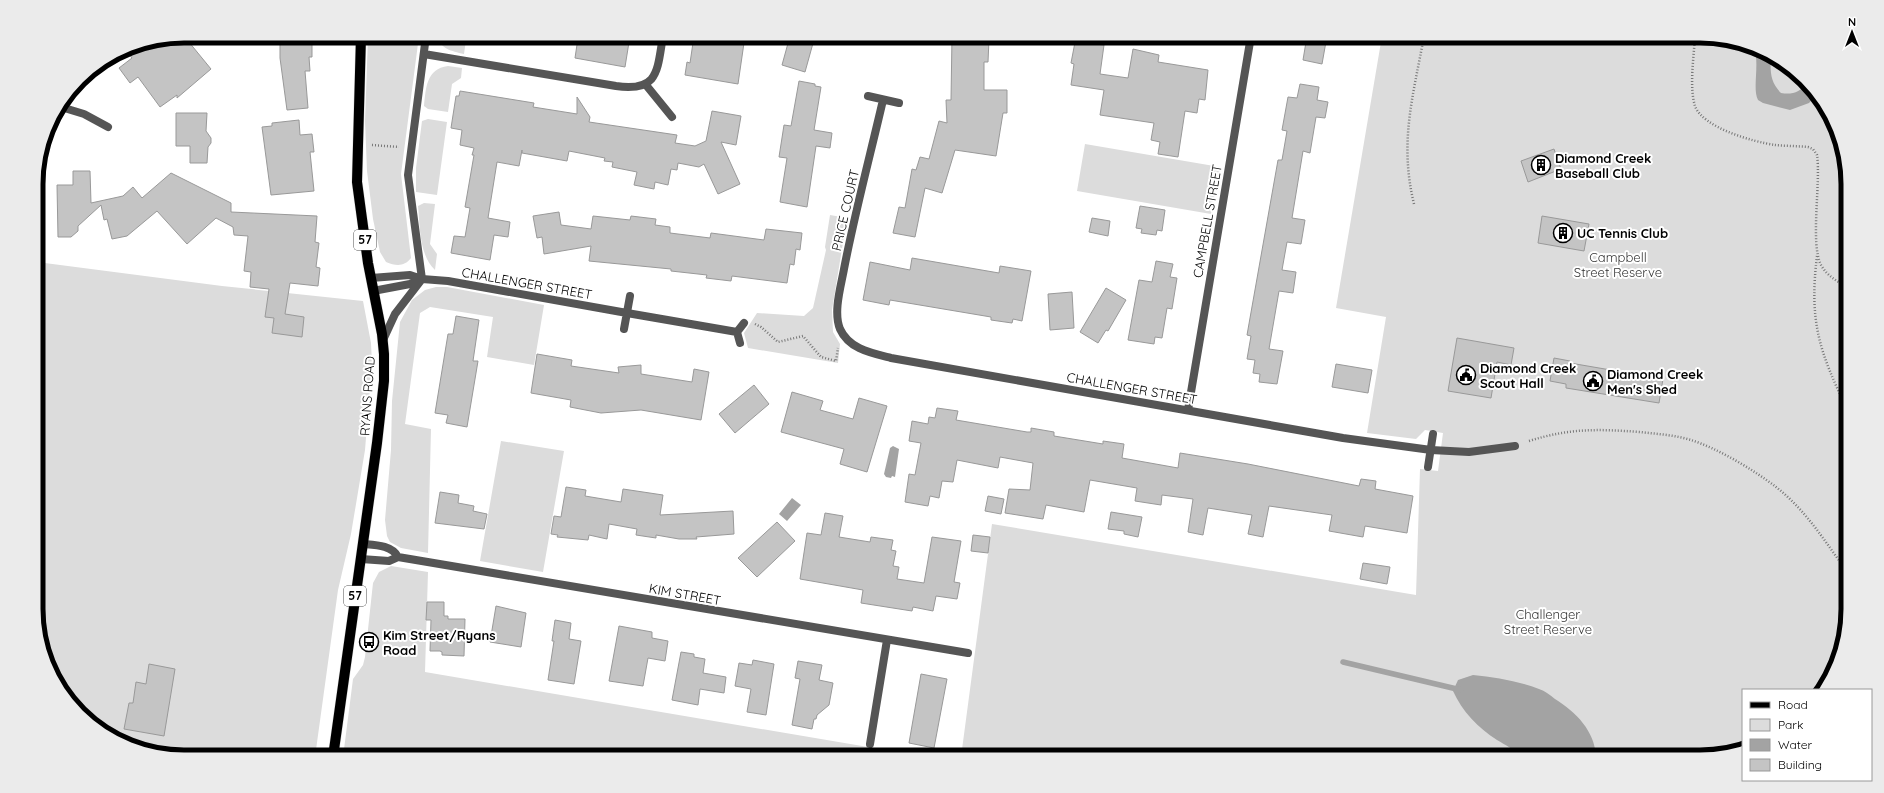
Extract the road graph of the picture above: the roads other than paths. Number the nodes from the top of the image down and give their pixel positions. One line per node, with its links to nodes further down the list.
1 (361, 43): 13 (main road, RYANS ROAD / 57)
2 (425, 43): 5 (street)
3 (662, 43): 6 (street)
4 (1250, 43): 24 (street, CAMPBELL STREET)
5 (424, 54): 6 (street); 14 (street)
6 (646, 85): 11 (street)
7 (868, 96): 8 (street)
8 (883, 100): 9 (street); 19 (street, PRICE COURT)
9 (899, 103)
10 (66, 108): 12 (street)
11 (672, 117)
12 (108, 127)
13 (371, 278): 14 (street, CHALLENGER STREET); 15 (main road, RYANS ROAD / 57)
14 (422, 279): 15 (street, CHALLENGER STREET); 17 (street, CHALLENGER STREET); 22 (street)
15 (373, 291): 22 (main road, RYANS ROAD / 57)
16 (630, 296): 17 (street)
17 (627, 313): 20 (street); 21 (street, CHALLENGER STREET)
18 (744, 323): 21 (street)
19 (839, 328): 24 (street, CHALLENGER STREET)
20 (624, 329)
21 (737, 332): 23 (street)
22 (383, 342): 29 (main road, RYANS ROAD / 57)
23 (740, 343)
24 (1188, 410): 27 (street, CHALLENGER STREET)
25 (1433, 434): 27 (street)
26 (1515, 446): 27 (street, CHALLENGER STREET)
27 (1431, 450): 28 (street)
28 (1428, 467)
29 (363, 544): 30 (street, KIM STREET); 31 (main road, RYANS ROAD / 57)
30 (398, 557): 31 (street, KIM STREET); 32 (street, KIM STREET)
31 (361, 559): 35 (main road, RYANS ROAD / 57)
32 (887, 640): 33 (street, KIM STREET); 34 (street)
33 (968, 653)
34 (870, 744)
35 (334, 750)

